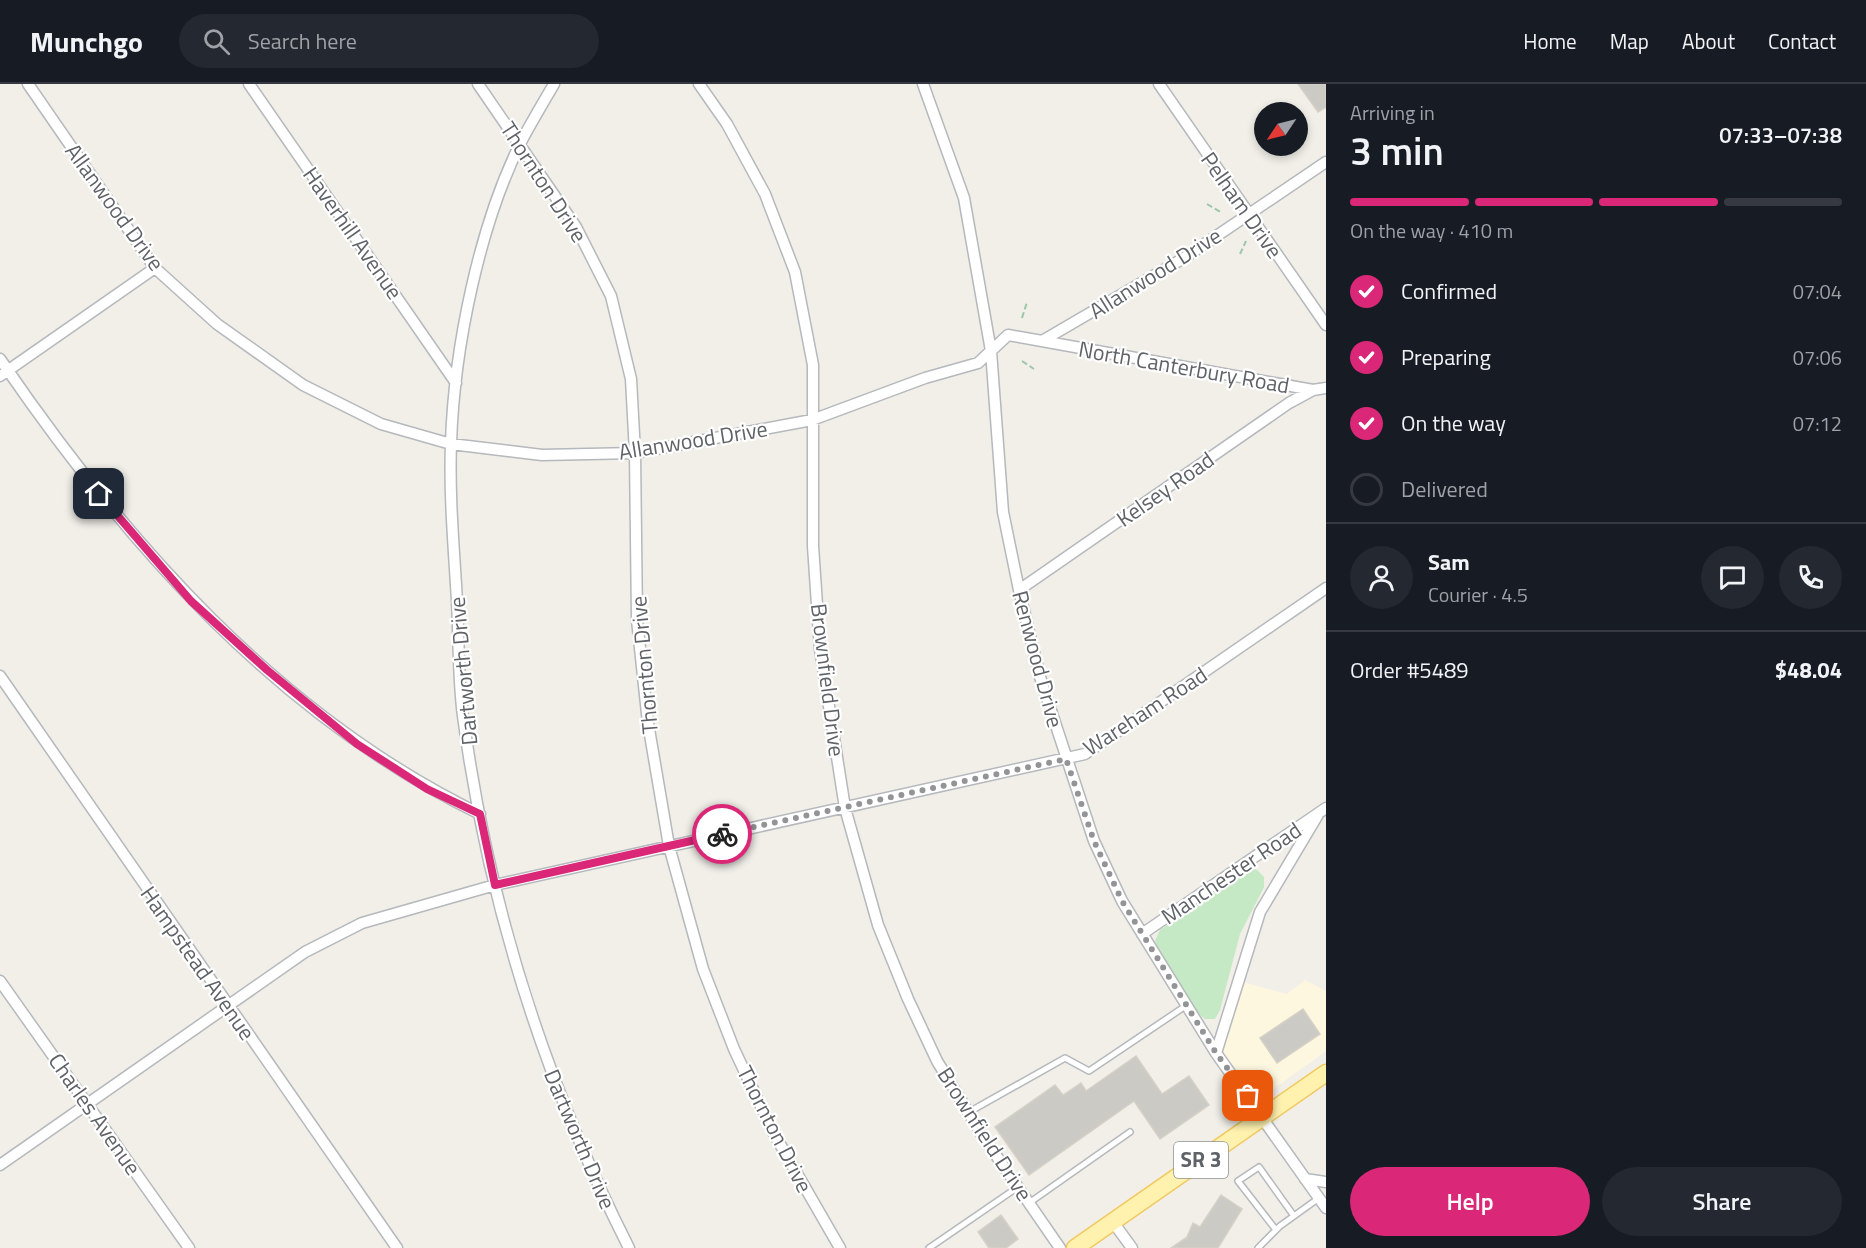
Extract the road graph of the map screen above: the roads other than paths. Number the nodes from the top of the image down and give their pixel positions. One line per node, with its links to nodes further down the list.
1 (28, 84): 11 (street, Allanwood Drive)
2 (249, 84): 17 (street, Haverhill Avenue)
3 (478, 84): 8 (street, Thornton Drive)
4 (554, 84): 8 (street, Dartworth Drive)
5 (699, 84): 20 (street, Brownfield Drive)
6 (923, 84): 14 (street, Renwood Drive)
7 (1159, 84): 10 (street, Pelham Drive)
8 (520, 145): 17 (street, Dartworth Drive); 22 (street, Thornton Drive)
9 (1326, 162): 10 (street, Allanwood Drive)
10 (1249, 214): 12 (street, Pelham Drive); 13 (street, Allanwood Drive)
11 (155, 268): 16 (street); 21 (street, Allanwood Drive)
12 (1326, 325)
13 (1042, 341): 14 (street, Allanwood Drive); 19 (street, North Canterbury Road)
14 (991, 351): 20 (street, Allanwood Drive); 24 (street, Renwood Drive)
15 (0, 359): 16 (street)
16 (4, 374): 29 (street)
17 (456, 383): 21 (street, Dartworth Drive)
18 (1326, 388): 19 (street, North Canterbury Road)
19 (1313, 390): 24 (street, Kelsey Road)
20 (812, 420): 22 (street, Allanwood Drive); 27 (street, Brownfield Drive)
21 (451, 444): 22 (street, Allanwood Drive); 29 (street, Dartworth Drive)
22 (635, 453): 30 (street, Thornton Drive)
23 (1326, 588): 26 (street, Wareham Road)
24 (1019, 590): 26 (street, Renwood Drive)
25 (0, 676): 35 (street, Hampstead Avenue)
26 (1066, 759): 27 (street, Wareham Road); 32 (street, Renwood Drive)
27 (845, 808): 30 (street, Wareham Road); 39 (street, Brownfield Drive)
28 (1322, 810): 32 (street, Manchester Road); 36 (street, Manchester Road)
29 (480, 814): 31 (street, Dartworth Drive)
30 (669, 846): 31 (street, Wareham Road); 55 (street, Thornton Drive)
31 (495, 885): 35 (street, Wareham Road); 54 (street, Dartworth Drive)
32 (1142, 934): 34 (street, Renwood Drive)
33 (0, 981): 38 (street, Charles Avenue)
34 (1187, 1005): 36 (street, Renwood Drive); 39 (lane)
35 (227, 1006): 38 (street, Wareham Road); 53 (street, Hampstead Avenue)
36 (1216, 1053): 40 (street, Renwood Drive)
37 (1326, 1073): 40 (main road, SR 3)
38 (87, 1104): 42 (street, Wareham Road); 52 (street, Charles Avenue)
39 (969, 1112): 45 (street, Brownfield Drive)
40 (1263, 1117): 43 (street, Renwood Drive); 50 (main road, SR 3)
41 (1130, 1132): 47 (lane)
42 (0, 1165)
43 (1305, 1179): 44 (street); 46 (street, Renwood Drive)
44 (1326, 1182)
45 (1018, 1187): 47 (street, Brownfield Drive); 56 (lane)
46 (1319, 1198): 48 (street, Renwood Drive); 49 (lane)
47 (1029, 1203): 57 (street, Brownfield Drive)
48 (1326, 1208)
49 (1294, 1216): 51 (lane); 51 (lane)
50 (1113, 1222): 58 (main road, SR 3); 59 (street)
51 (1276, 1230): 60 (lane)
52 (189, 1248)
53 (397, 1248)
54 (629, 1248)
55 (840, 1248)
56 (929, 1248)
57 (1060, 1248)
58 (1076, 1248)
59 (1132, 1248)
60 (1258, 1248)

